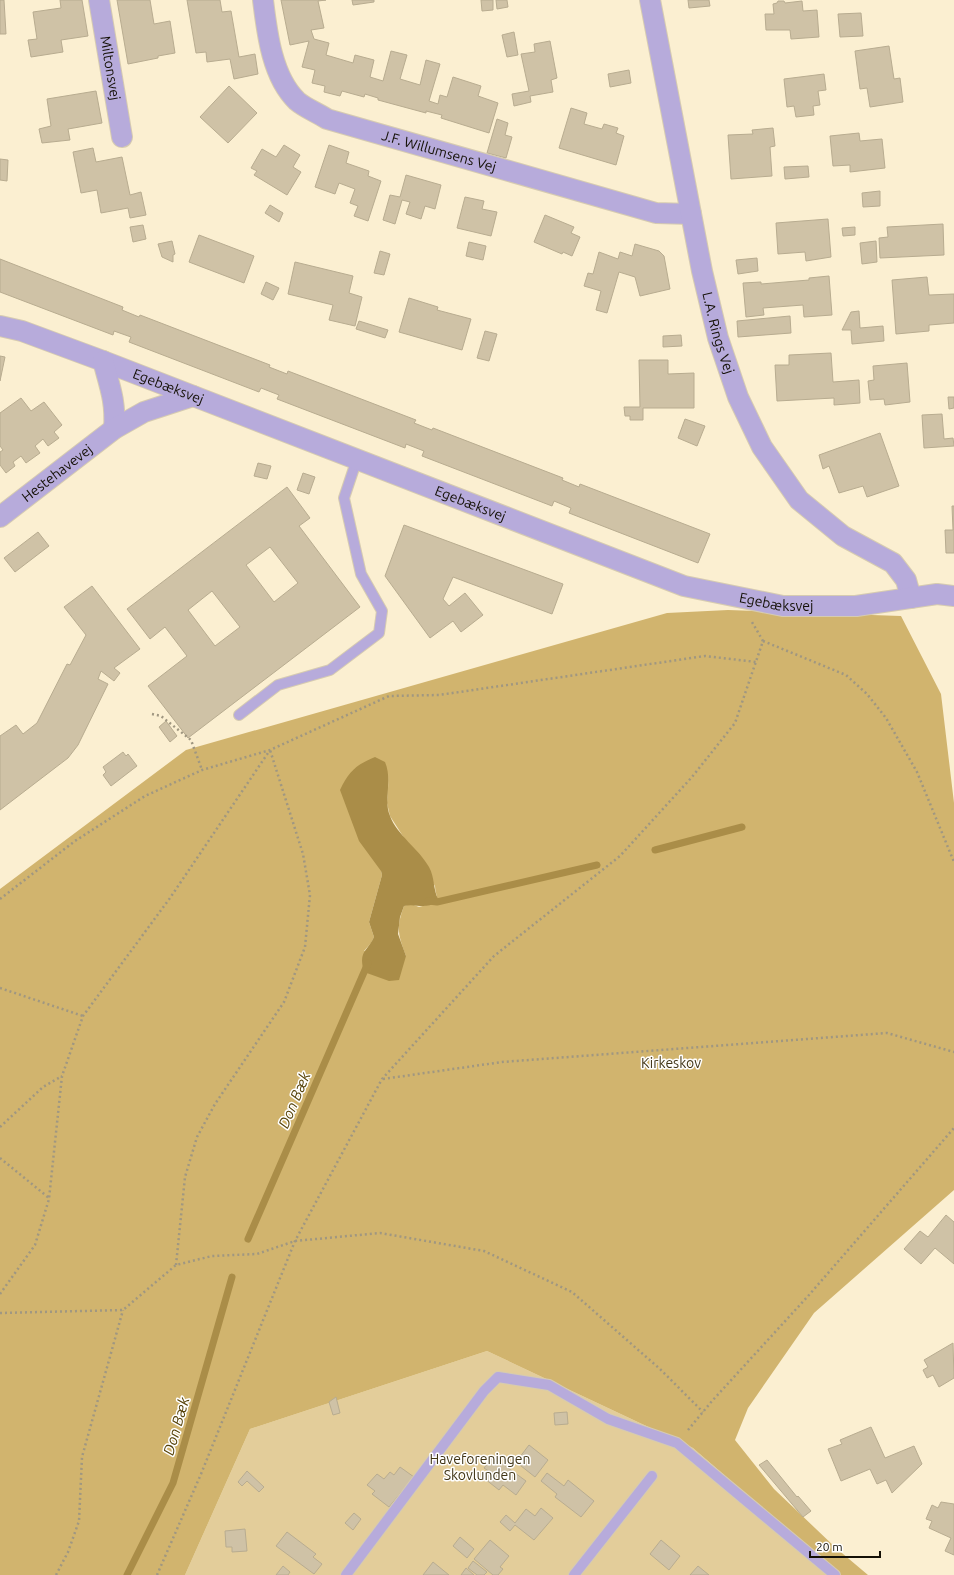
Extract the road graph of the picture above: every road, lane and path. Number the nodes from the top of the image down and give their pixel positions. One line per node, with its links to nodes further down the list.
1 (99, 0): 4 (street, Miltonsvej)
2 (263, 0): 5 (street, J.F. Willumsens Vej)
3 (650, 0): 5 (street, L.A. Rings Vej)
4 (122, 137)
5 (691, 214): 14 (street, L.A. Rings Vej)
6 (0, 326): 7 (street, Egebæksvej)
7 (102, 361): 8 (street, Egebæksvej); 9 (street)
8 (193, 396): 9 (street, Hestehavevej); 10 (street, Egebæksvej)
9 (114, 429): 11 (street, Hestehavevej)
10 (357, 459): 13 (street, Egebæksvej); 18 (lane)
11 (0, 517)
12 (954, 596): 14 (street, Egebæksvej)
13 (739, 597): 14 (street, Egebæksvej); 15 (path)
14 (911, 598)
15 (762, 641): 16 (path); 21 (path)
16 (756, 662): 19 (path); 27 (path)
17 (152, 714): 20 (path)
18 (239, 714)
19 (270, 750): 20 (path); 24 (path); 33 (path)
20 (202, 770): 22 (path)
21 (954, 862)
22 (0, 899)
23 (0, 988): 24 (path)
24 (83, 1016): 26 (path)
25 (954, 1052): 27 (path)
26 (62, 1076): 28 (path); 31 (path)
27 (382, 1079): 32 (path)
28 (0, 1127)
29 (954, 1128): 37 (path)
30 (0, 1158): 31 (path)
31 (49, 1199): 34 (path)
32 (295, 1241): 33 (path); 37 (path); 41 (path)
33 (176, 1265): 35 (path)
34 (0, 1294)
35 (123, 1310): 36 (path); 40 (path)
36 (0, 1313)
37 (703, 1412): 38 (path)
38 (677, 1443): 42 (lane); 44 (lane)
39 (652, 1476): 43 (lane)
40 (56, 1575)
41 (157, 1575)
42 (346, 1575)
43 (574, 1575)
44 (835, 1575)

